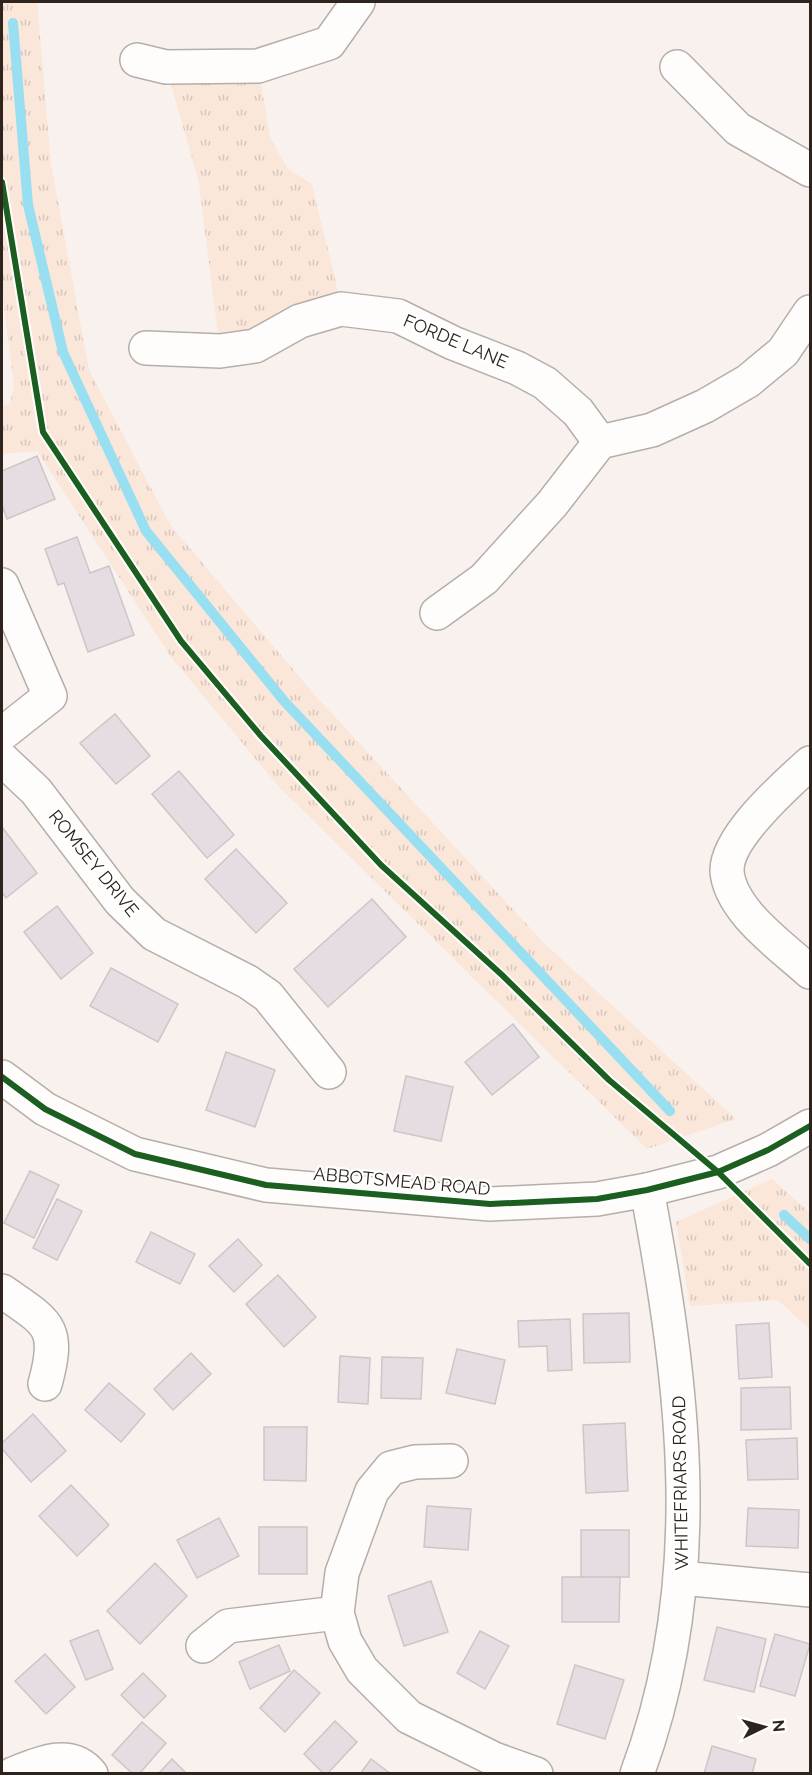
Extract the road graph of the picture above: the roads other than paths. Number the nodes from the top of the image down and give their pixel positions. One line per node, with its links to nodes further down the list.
1 (358, 2): 2 (street)
2 (137, 60)
3 (677, 67): 4 (street)
4 (810, 170)
5 (810, 312): 7 (street)
6 (146, 348): 7 (street, FORDE LANE)
7 (600, 442): 9 (street)
8 (2, 585): 10 (street)
9 (437, 613)
10 (2, 735)
11 (2, 759): 14 (street, ROMSEY DRIVE)
12 (810, 763): 13 (street)
13 (810, 972)
14 (329, 1072)
15 (2, 1077): 17 (street, ABBOTSMEAD ROAD)
16 (810, 1126): 17 (street, ABBOTSMEAD ROAD)
17 (647, 1190): 21 (street, WHITEFRIARS ROAD)
18 (2, 1291): 19 (street)
19 (49, 1369)
20 (451, 1461): 23 (street)
21 (681, 1578): 22 (street); 28 (street, WHITEFRIARS ROAD)
22 (810, 1590)
23 (337, 1612): 24 (street); 27 (street)
24 (203, 1646)
25 (13, 1773): 26 (street)
26 (91, 1773)
27 (536, 1773)
28 (637, 1773)

